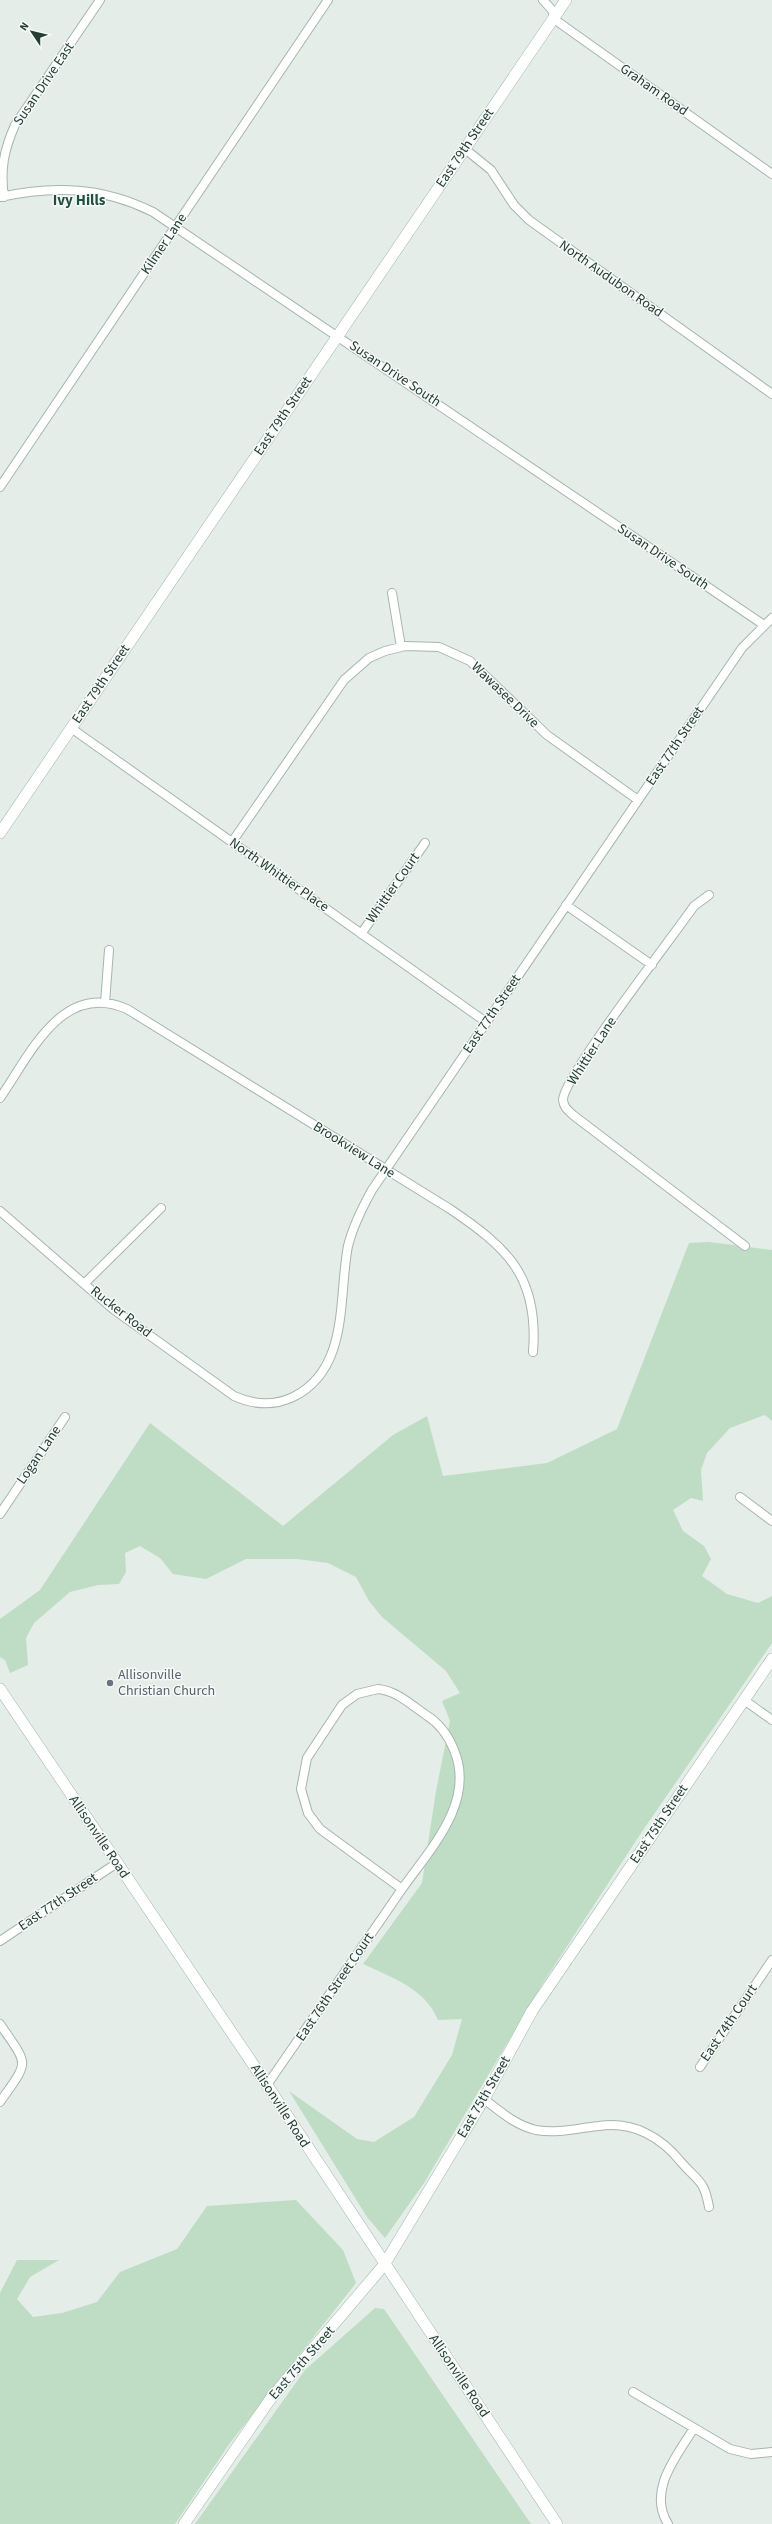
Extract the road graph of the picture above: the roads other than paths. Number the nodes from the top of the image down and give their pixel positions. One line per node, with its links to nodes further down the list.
1 (100, 0): 8 (street, Susan Drive East)
2 (328, 0): 9 (street, Kilmer Lane)
3 (543, 0): 5 (street, Graham Road)
4 (566, 0): 5 (street, East 79th Street)
5 (554, 19): 6 (street, East 79th Street); 7 (street, Graham Road)
6 (465, 149): 10 (street, East 79th Street); 11 (street, North Audubon Road)
7 (772, 174)
8 (2, 197): 9 (street, Susan Drive South)
9 (176, 227): 10 (street, Susan Drive South); 12 (street, Kilmer Lane)
10 (338, 335): 15 (street, Susan Drive South); 17 (street, East 79th Street)
11 (772, 394)
12 (0, 487)
13 (392, 593): 16 (street)
14 (772, 618): 15 (street, East 77th Street)
15 (764, 625): 18 (street, East 77th Street)
16 (401, 647): 18 (street, Wawasee Drive); 20 (street, Wawasee Drive)
17 (71, 728): 19 (street, East 79th Street); 20 (street, North Whittier Place)
18 (638, 800): 23 (street, East 77th Street)
19 (0, 833)
20 (232, 842): 24 (street, North Whittier Place)
21 (425, 843): 24 (street, Whittier Court)
22 (708, 895): 26 (street, Whittier Lane)
23 (566, 905): 26 (street); 28 (street, East 77th Street)
24 (361, 934): 28 (street, North Whittier Place)
25 (109, 950): 27 (street)
26 (652, 965): 33 (street, Whittier Lane)
27 (105, 1003): 29 (street); 30 (street, Brookview Lane)
28 (486, 1022): 30 (street, East 77th Street)
29 (0, 1098)
30 (386, 1170): 35 (street, Brookview Lane); 36 (street, East 77th Street)
31 (161, 1208): 34 (street)
32 (0, 1211): 34 (street, Rucker Road)
33 (745, 1246)
34 (85, 1283): 36 (street, Rucker Road)
35 (533, 1352)
36 (251, 1402)
37 (65, 1417): 39 (street, Logan Lane)
38 (740, 1498): 40 (street)
39 (0, 1514)
40 (772, 1521)
41 (772, 1659): 43 (street, East 75th Street)
42 (0, 1689): 45 (street, Allisonville Road)
43 (744, 1700): 44 (street); 52 (street, East 75th Street)
44 (772, 1720)
45 (116, 1863): 47 (street, East 77th Street); 51 (street, Allisonville Road)
46 (402, 1889): 46 (street, East 76th Street Court); 51 (street, East 76th Street Court)
47 (0, 1941)
48 (772, 1960): 50 (street, East 74th Court)
49 (0, 2024): 53 (street)
50 (700, 2067)
51 (267, 2085): 55 (street, Allisonville Road)
52 (484, 2099): 54 (street); 55 (street, East 75th Street)
53 (0, 2102)
54 (709, 2207)
55 (384, 2265): 59 (street, East 75th Street); 60 (street, Allisonville Road)
56 (633, 2392): 57 (street)
57 (694, 2428): 58 (street); 61 (street)
58 (772, 2452)
59 (184, 2524)
60 (557, 2524)
61 (668, 2524)

